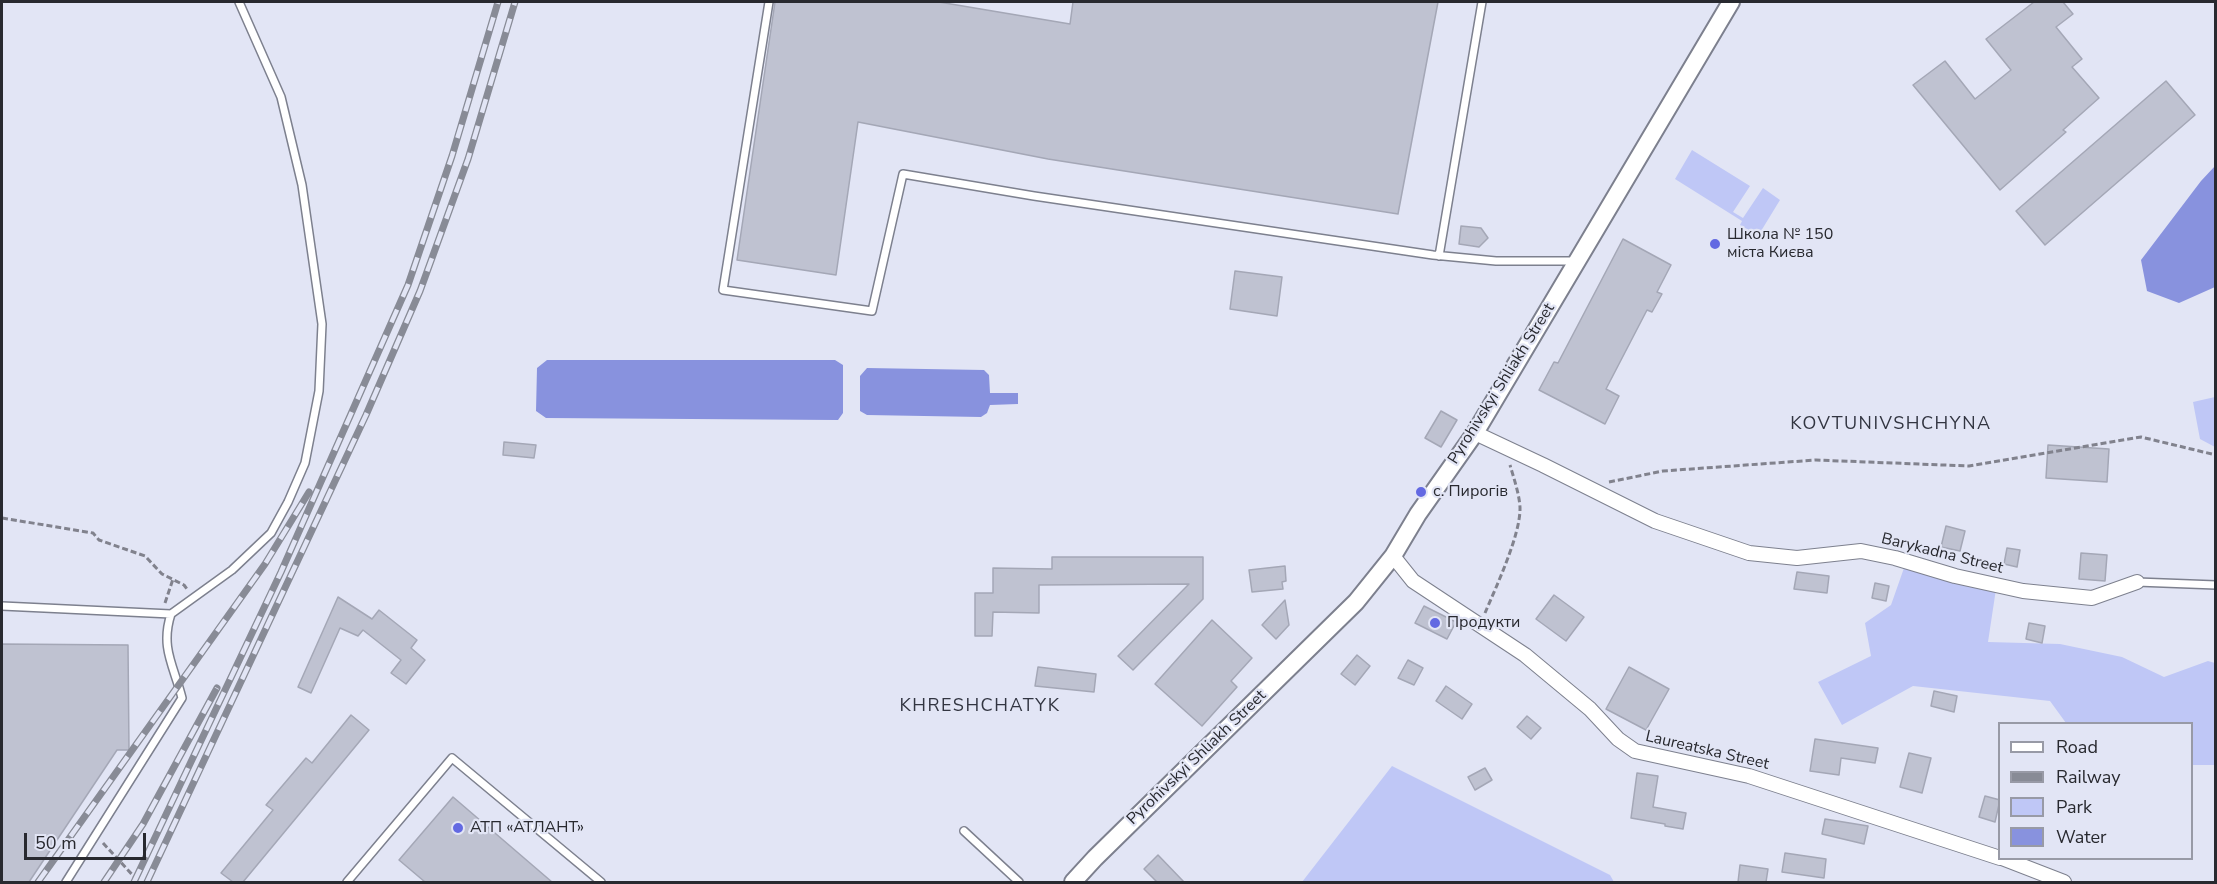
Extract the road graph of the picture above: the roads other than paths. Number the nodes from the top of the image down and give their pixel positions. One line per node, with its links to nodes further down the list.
1 (239, 2): 12 (lane)
2 (769, 2): 5 (lane)
3 (1482, 2): 5 (lane)
4 (1731, 2): 6 (street, Pyrohivskyi Shliakh Street)
5 (1439, 256): 6 (lane)
6 (1577, 261): 7 (street, Pyrohivskyi Shliakh Street)
7 (1474, 433): 8 (street, Pyrohivskyi Shliakh Street); 9 (street, Barykadna Street)
8 (1393, 556): 14 (street, Laureatska Street); 20 (street, Pyrohivskyi Shliakh Street)
9 (2137, 582): 10 (lane)
10 (2216, 585)
11 (2, 606): 12 (lane)
12 (171, 615): 16 (lane)
13 (964, 831): 19 (lane)
14 (1998, 857)
15 (2006, 860): 21 (street, Laureatska Street)
16 (66, 882)
17 (347, 882): 18 (lane)
18 (601, 882)
19 (1019, 882)
20 (1073, 882)
21 (2064, 882)

